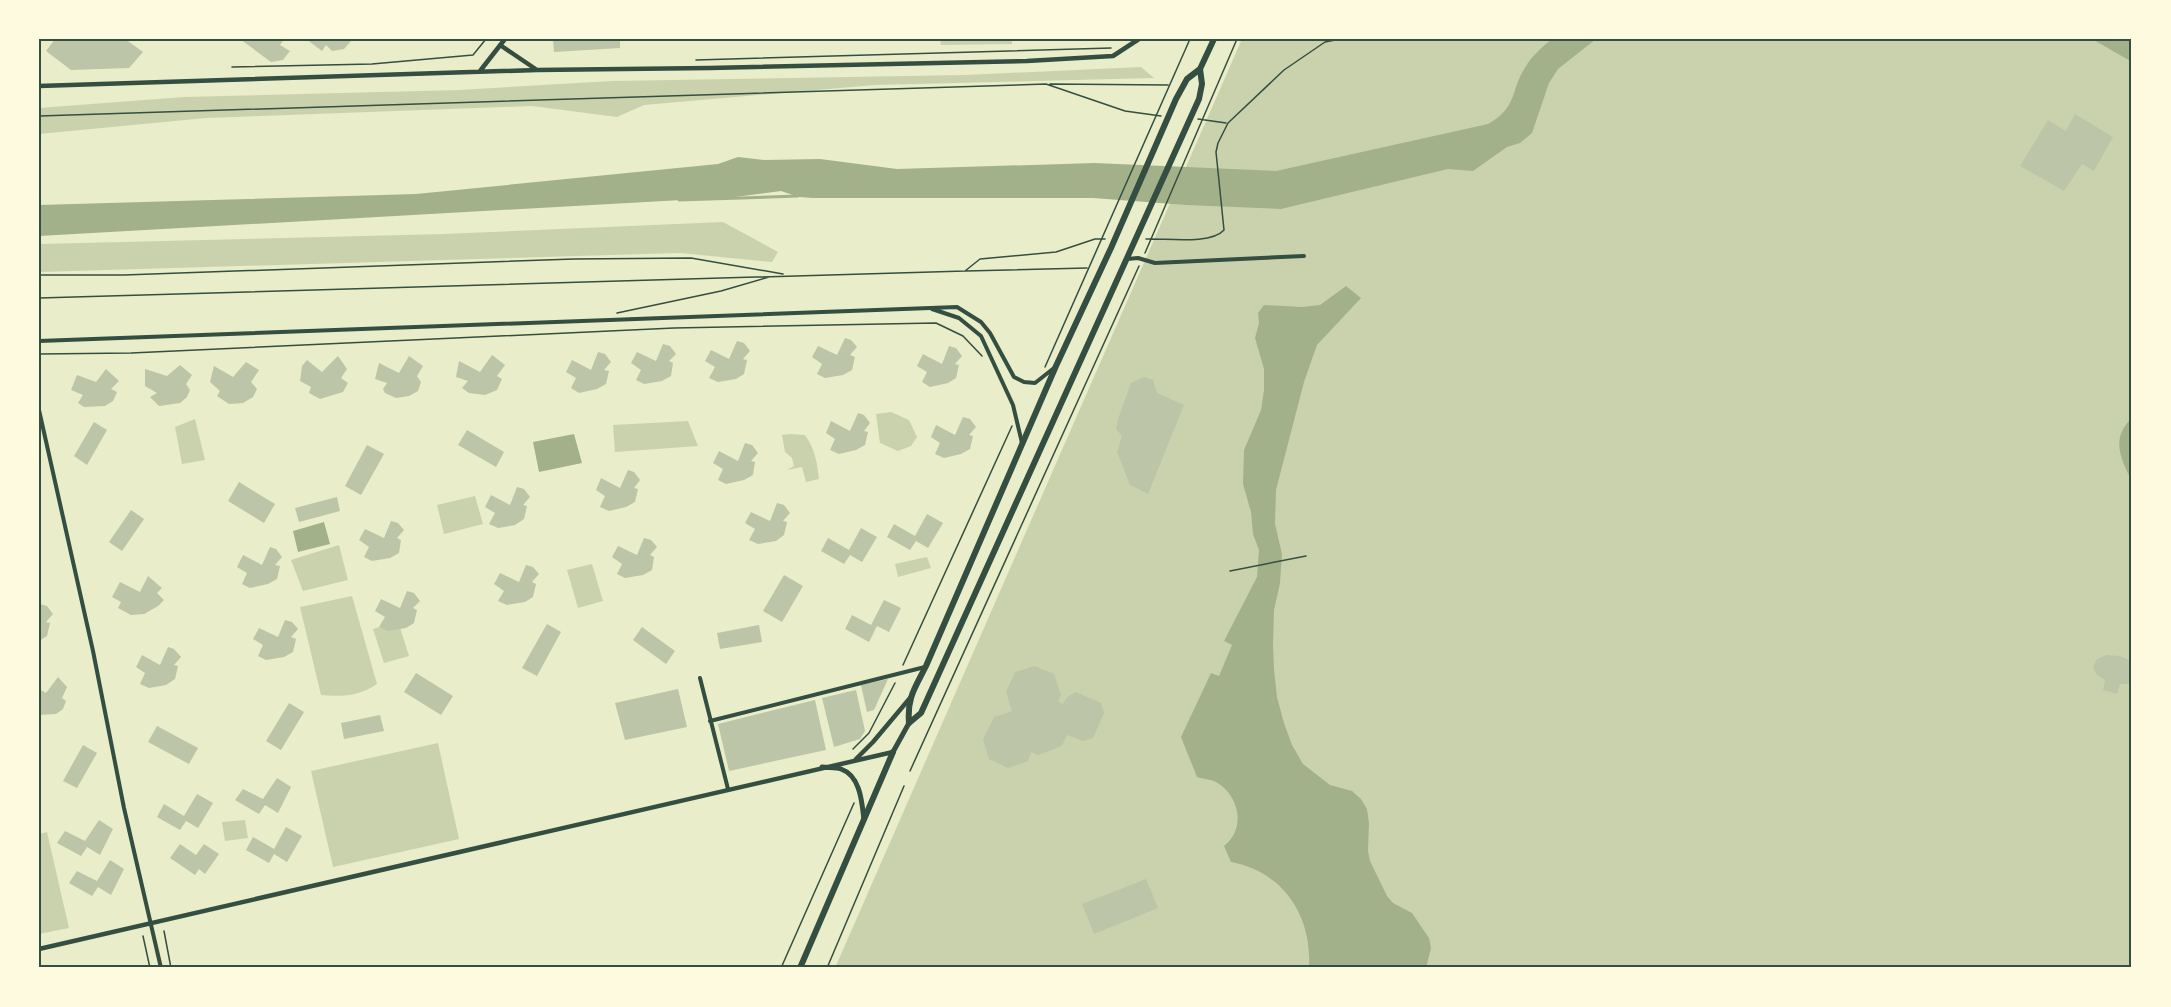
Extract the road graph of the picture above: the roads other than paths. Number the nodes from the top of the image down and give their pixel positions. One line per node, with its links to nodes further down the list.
1 (504, 39): 4 (street)
2 (1139, 39): 6 (street)
3 (1214, 39): 5 (main road)
4 (500, 45): 6 (street); 7 (street)
5 (1200, 69): 9 (main road); 13 (main road)
6 (537, 70): 7 (street)
7 (480, 71): 8 (street)
8 (39, 86)
9 (1128, 256): 10 (street); 20 (main road)
10 (1304, 256)
11 (928, 307): 12 (street); 13 (street); 15 (street)
12 (39, 341)
13 (1056, 366): 15 (main road)
14 (39, 410): 26 (street)
15 (1023, 446): 16 (main road)
16 (926, 666): 18 (main road); 19 (street)
17 (700, 678): 19 (street)
18 (910, 698): 20 (main road); 22 (street)
19 (710, 721): 24 (street)
20 (909, 723): 21 (main road)
21 (893, 752): 22 (street); 25 (main road)
22 (855, 760): 23 (street)
23 (822, 767): 24 (street); 25 (main road)
24 (728, 789): 26 (street)
25 (864, 820): 29 (main road)
26 (151, 923): 27 (street); 28 (street)
27 (39, 949)
28 (161, 968)
29 (800, 968)

